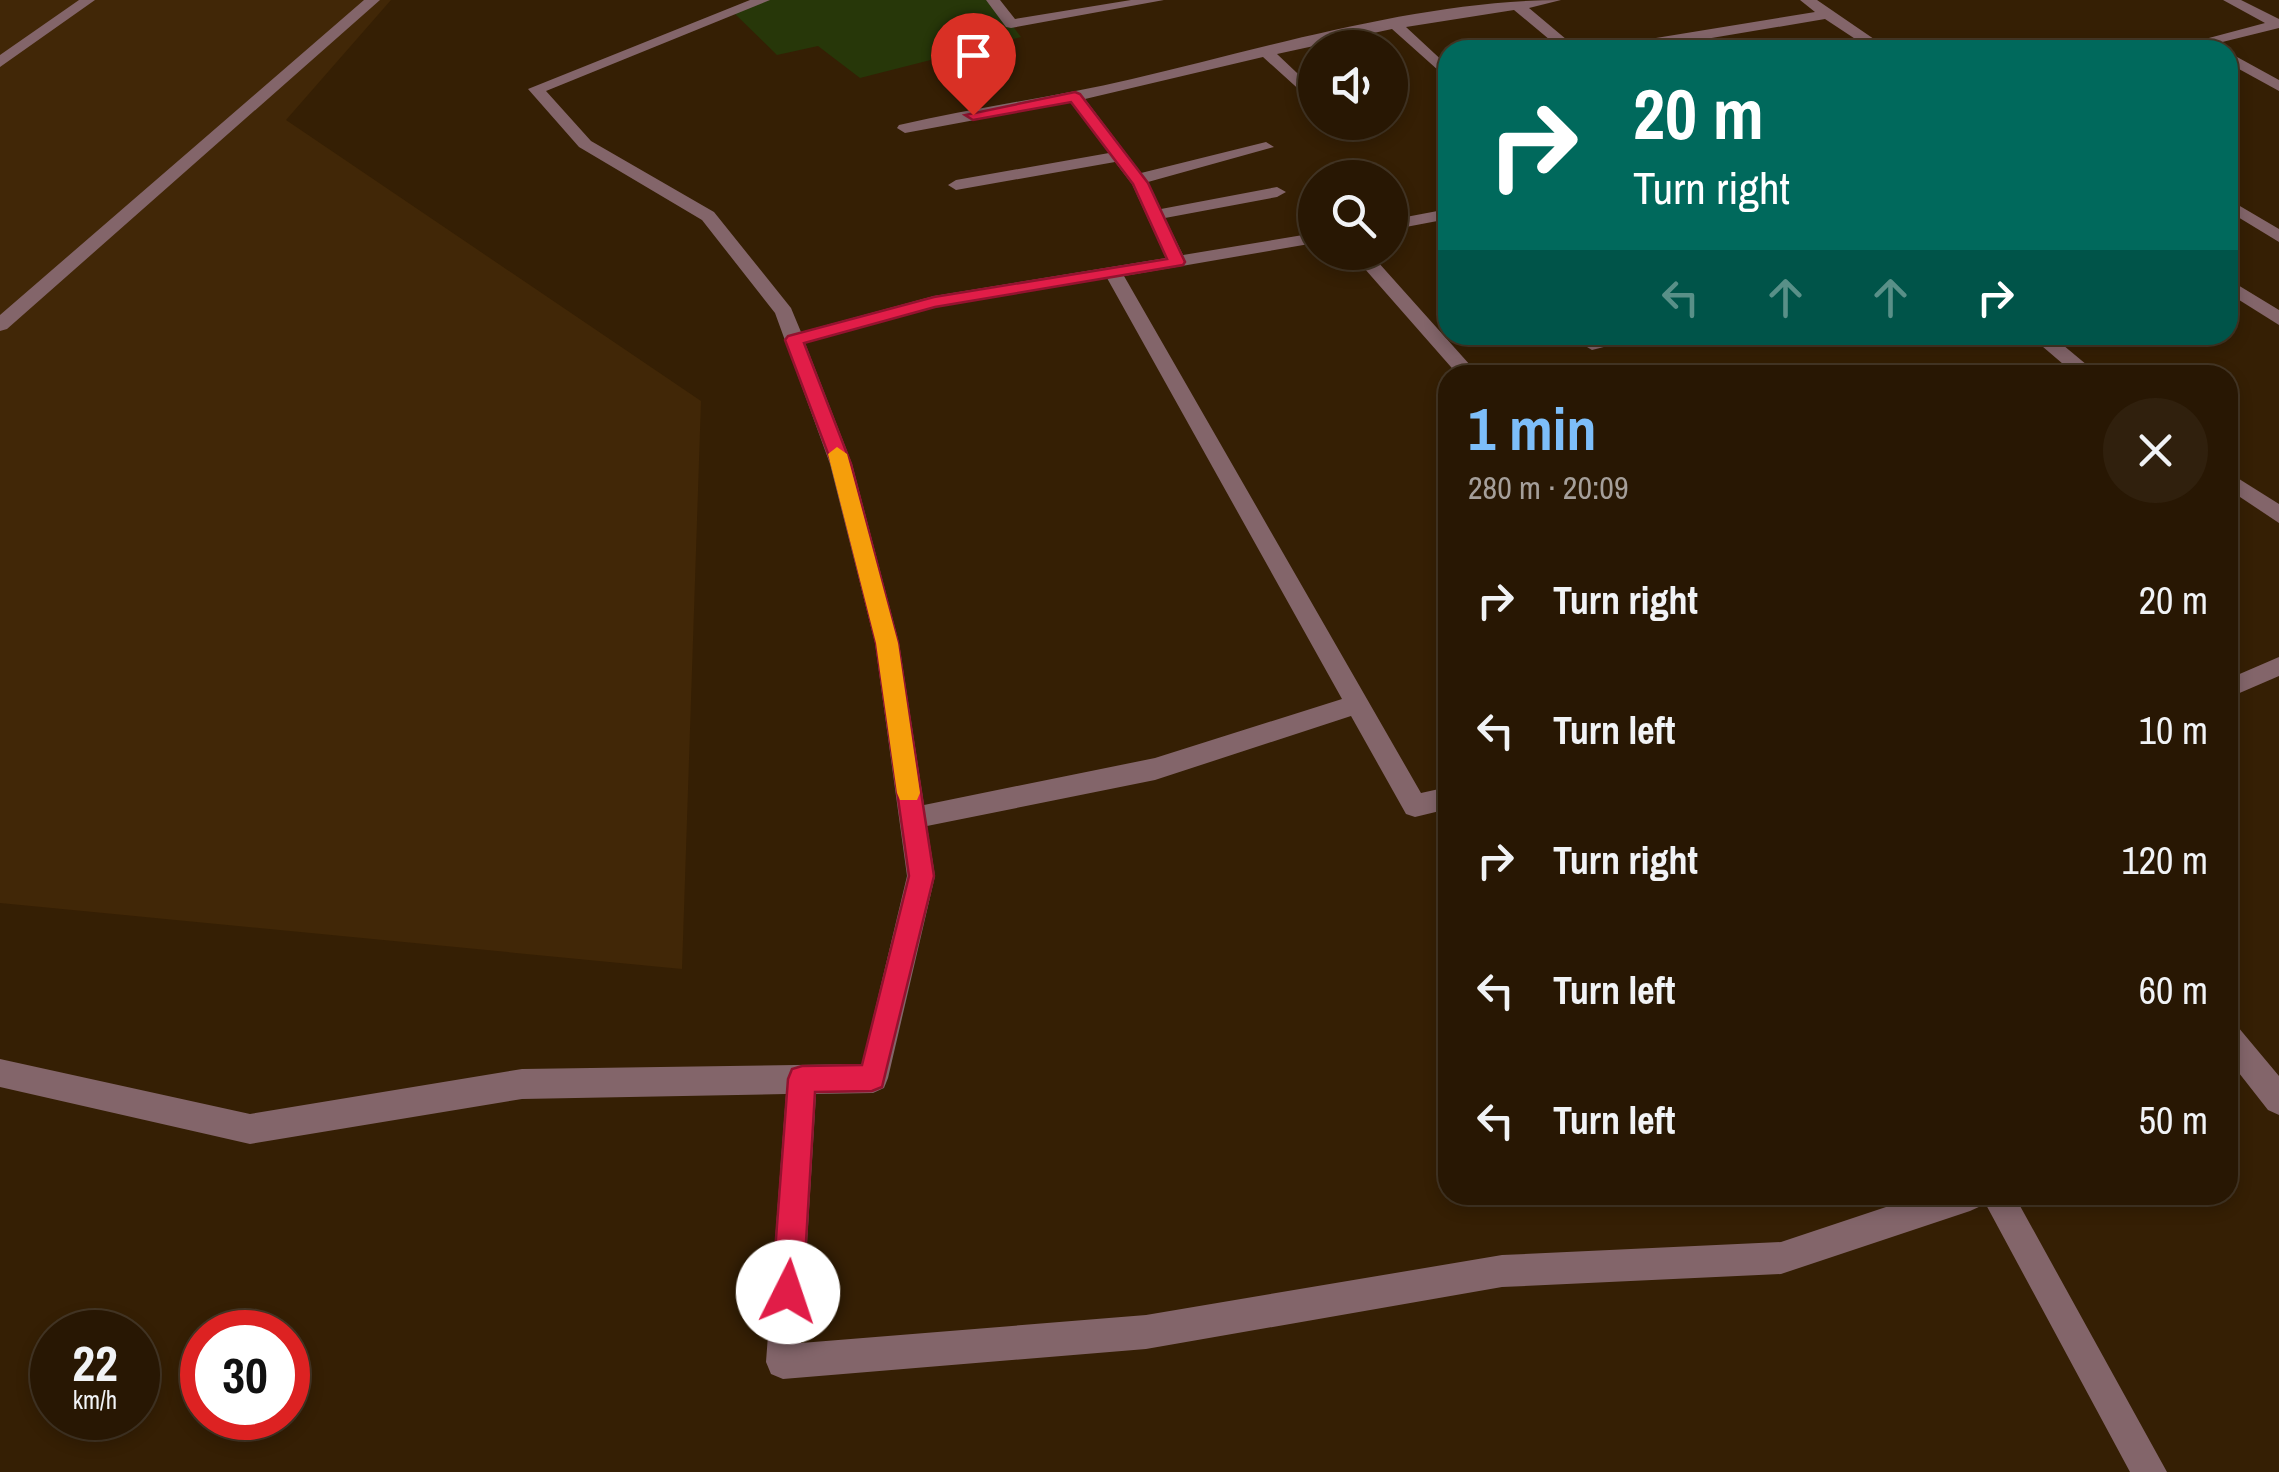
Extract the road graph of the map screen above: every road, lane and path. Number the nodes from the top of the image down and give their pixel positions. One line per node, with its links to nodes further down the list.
1 (88, 0): 19 (street)
2 (374, 0): 42 (street)
3 (763, 0): 43 (street)
4 (993, 0): 9 (street)
5 (1156, 0): 9 (street)
6 (1554, 0): 10 (street)
7 (1807, 0): 11 (street)
8 (2230, 0): 13 (street)
9 (1116, 3)
10 (1518, 6): 12 (street); 14 (street)
11 (1828, 14): 15 (street); 16 (street)
12 (1395, 24): 18 (street); 21 (street)
13 (2278, 24): 17 (street)
14 (1558, 40)
15 (1673, 40)
16 (1867, 40)
17 (2226, 40)
18 (1266, 52): 22 (street); 24 (street)
19 (0, 62)
20 (2238, 63): 23 (street)
21 (1438, 65)
22 (1298, 83)
23 (2279, 86)
24 (1075, 97): 25 (street); 27 (street)
25 (905, 128)
26 (1266, 147): 28 (street)
27 (1120, 156): 28 (street); 29 (street)
28 (1138, 179): 32 (street)
29 (956, 186)
30 (1277, 192): 32 (street)
31 (2238, 210): 35 (street)
32 (1155, 215): 37 (street)
33 (1438, 216): 34 (street)
34 (1408, 222)
35 (2279, 237)
36 (1298, 241): 37 (street)
37 (1177, 262): 39 (street)
38 (1375, 270): 44 (street)
39 (1113, 272): 43 (street); 53 (street)
40 (2238, 292): 41 (street)
41 (2279, 319)
42 (0, 325)
43 (794, 340): 55 (street)
44 (1438, 340)
45 (1442, 345): 47 (street)
46 (2052, 345): 48 (street)
47 (1460, 365)
48 (2076, 365)
49 (2238, 486): 50 (street)
50 (2279, 515)
51 (2279, 666): 52 (street)
52 (2238, 684)
53 (1357, 704): 54 (street); 55 (street)
54 (1438, 800)
55 (912, 818): 58 (street)
56 (2238, 1048): 59 (street)
57 (0, 1073): 58 (street)
58 (802, 1079): 60 (street)
59 (2274, 1088)
60 (1940, 1205)
61 (2002, 1205): 62 (street)
62 (2149, 1472)

